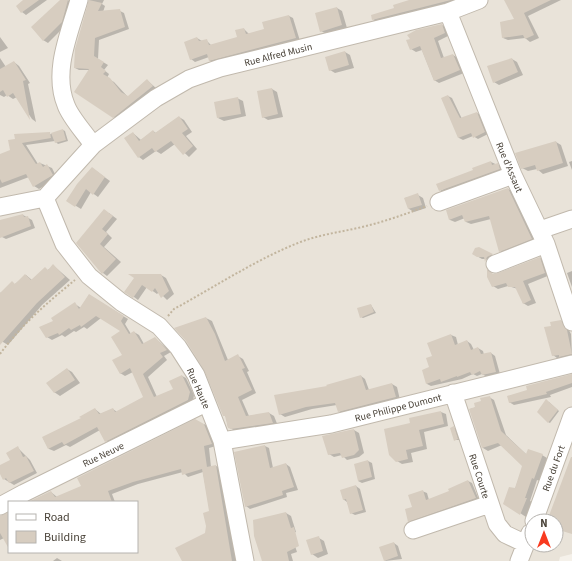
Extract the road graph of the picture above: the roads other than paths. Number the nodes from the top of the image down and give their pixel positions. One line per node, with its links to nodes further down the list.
1 (79, 0): 4 (street)
2 (479, 0): 3 (street, Rue Alfred Musin)
3 (448, 12): 4 (street, Rue Alfred Musin); 5 (street, Rue d'Assaut)
4 (94, 145): 6 (street, Rue Alfred Musin)
5 (512, 175): 7 (street); 10 (street, Rue d'Assaut)
6 (45, 198): 8 (street); 15 (street, Rue Haute)
7 (439, 202)
8 (0, 207)
9 (572, 219): 10 (street)
10 (543, 237): 11 (street); 12 (street, Rue d'Assaut)
11 (495, 264)
12 (572, 322)
13 (572, 364): 14 (street, Rue Philippe Dumont)
14 (453, 393): 17 (street, Rue Philippe Dumont); 19 (street, Rue Courte)
15 (206, 403): 17 (street, Rue Haute); 18 (street, Rue Neuve)
16 (572, 416): 20 (street, Rue du Fort)
17 (222, 441): 24 (street, Rue Haute)
18 (9, 501)
19 (490, 504): 21 (street); 22 (street, Rue Courte)
20 (537, 513)
21 (414, 530)
22 (524, 543)
23 (524, 550): 25 (street)
24 (245, 561)
25 (520, 561)

